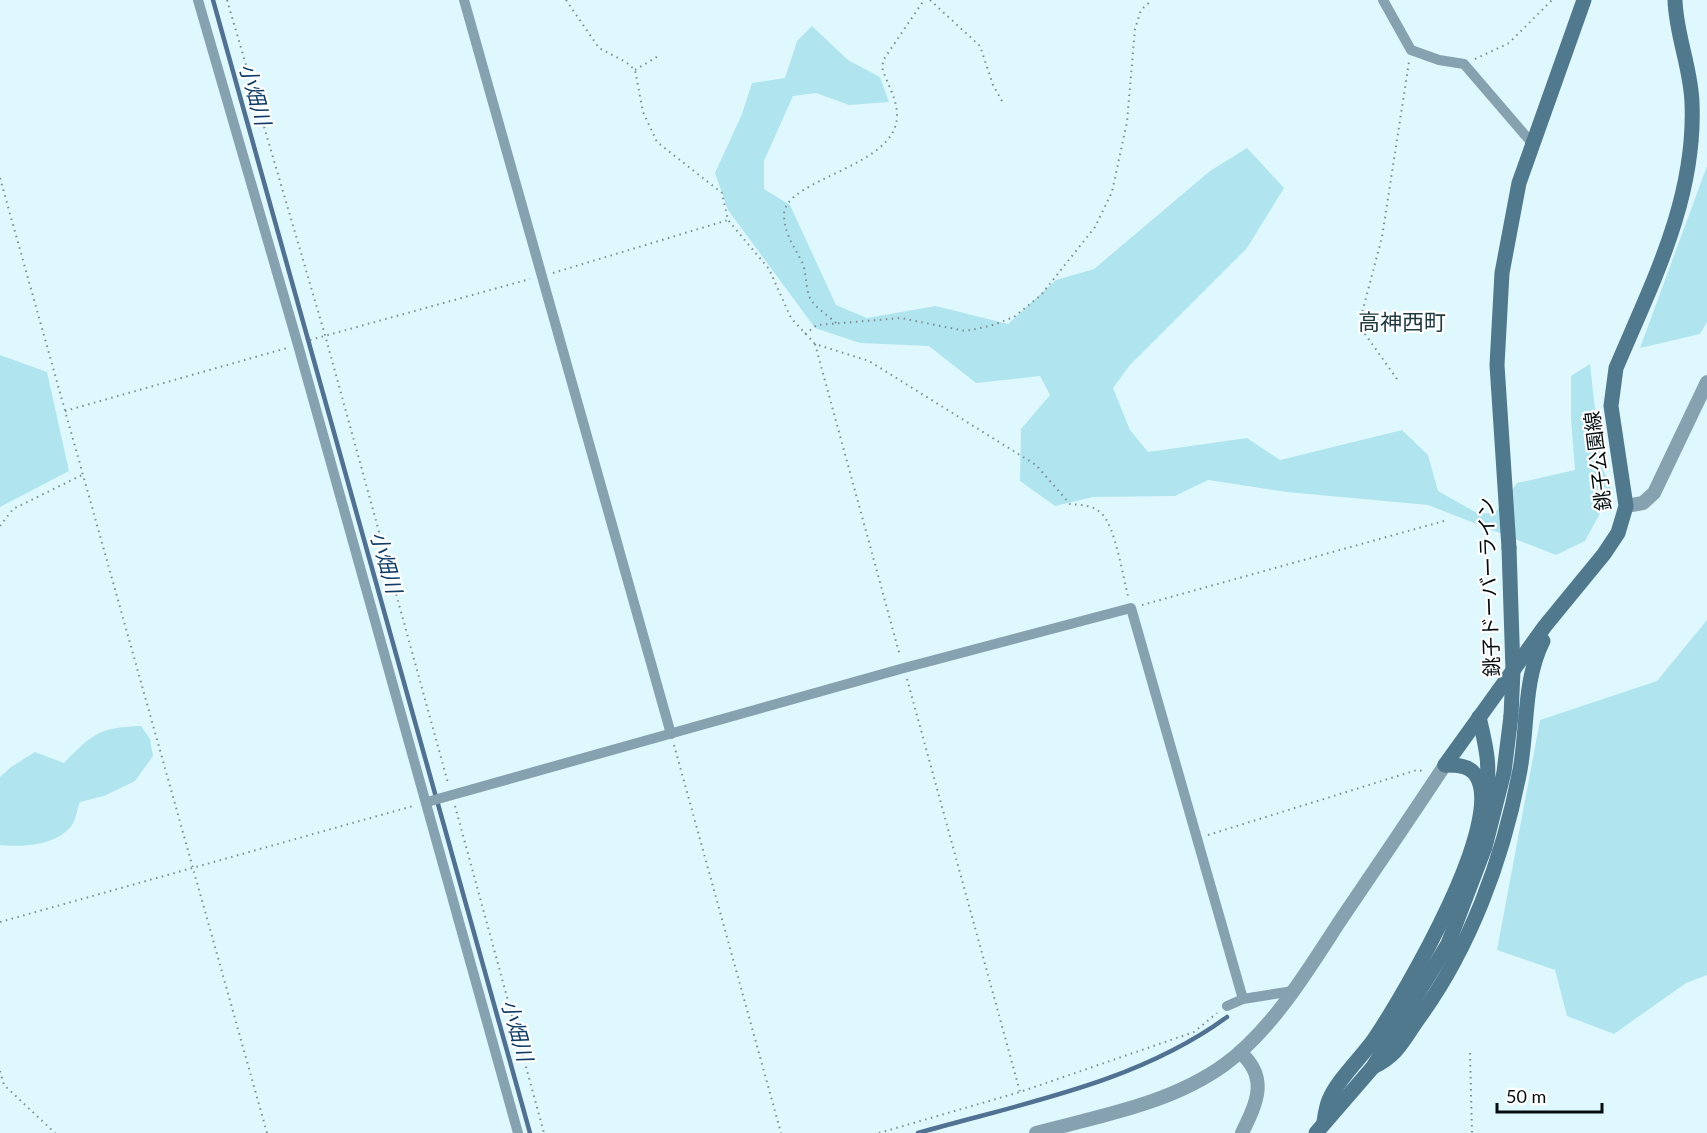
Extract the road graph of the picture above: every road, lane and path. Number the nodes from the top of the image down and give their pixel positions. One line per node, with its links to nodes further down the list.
1 (198, 0): 25 (street)
2 (226, 0): 23 (path)
3 (464, 0): 20 (street)
4 (566, 0): 15 (path)
5 (924, 0): 21 (path)
6 (930, 0): 16 (path)
7 (1152, 0): 21 (path)
8 (1383, 0): 12 (street)
9 (1552, 0): 14 (path)
10 (1584, 0): 17 (main road, 銚子ドーバーライン)
11 (1675, 0): 30 (main road, 銚子公園線)
12 (1411, 50): 14 (street); 26 (path)
13 (660, 54): 15 (path)
14 (1464, 64): 17 (street)
15 (635, 70): 19 (path)
16 (1003, 103)
17 (1531, 142): 50 (main road, 銚子ドーバーライン, bridge)
18 (0, 178): 28 (path)
19 (728, 220): 20 (path); 22 (path)
20 (542, 276): 23 (path); 37 (street)
21 (837, 324): 22 (path)
22 (806, 334): 24 (path)
23 (325, 335): 25 (path); 39 (path)
24 (814, 344): 33 (path); 35 (path)
25 (298, 345): 28 (path); 40 (street)
26 (1397, 379)
27 (1707, 382): 30 (street)
28 (65, 411): 29 (path)
29 (82, 475): 32 (path); 43 (path)
30 (1626, 506): 34 (main road, 銚子公園線)
31 (1444, 521): 33 (path)
32 (0, 526)
33 (1131, 608): 35 (street); 42 (street)
34 (1545, 626): 36 (main road, 銚子公園線); 50 (main road)
35 (904, 668): 37 (street); 52 (path)
36 (1479, 717): 38 (main road, 銚子公園線); 41 (main road)
37 (671, 734): 39 (street); 58 (path)
38 (1443, 769): 41 (main road); 42 (path); 45 (street)
39 (452, 795): 40 (street); 57 (path)
40 (427, 802): 43 (path); 56 (street)
41 (1483, 805): 53 (main road)
42 (1197, 839): 46 (street)
43 (194, 867): 44 (path); 55 (path)
44 (0, 922)
45 (1293, 992): 46 (street); 48 (street)
46 (1243, 999): 47 (street)
47 (1227, 1006): 52 (path)
48 (1240, 1052): 60 (street); 61 (street)
49 (1470, 1053): 62 (path)
50 (1373, 1066): 53 (main road, 銚子ドーバーライン)
51 (0, 1071): 54 (path)
52 (1020, 1092): 59 (path)
53 (1320, 1129)
54 (55, 1133)
55 (267, 1133)
56 (518, 1133)
57 (544, 1133)
58 (781, 1133)
59 (879, 1133)
60 (1036, 1133)
61 (1242, 1133)
62 (1472, 1133)

